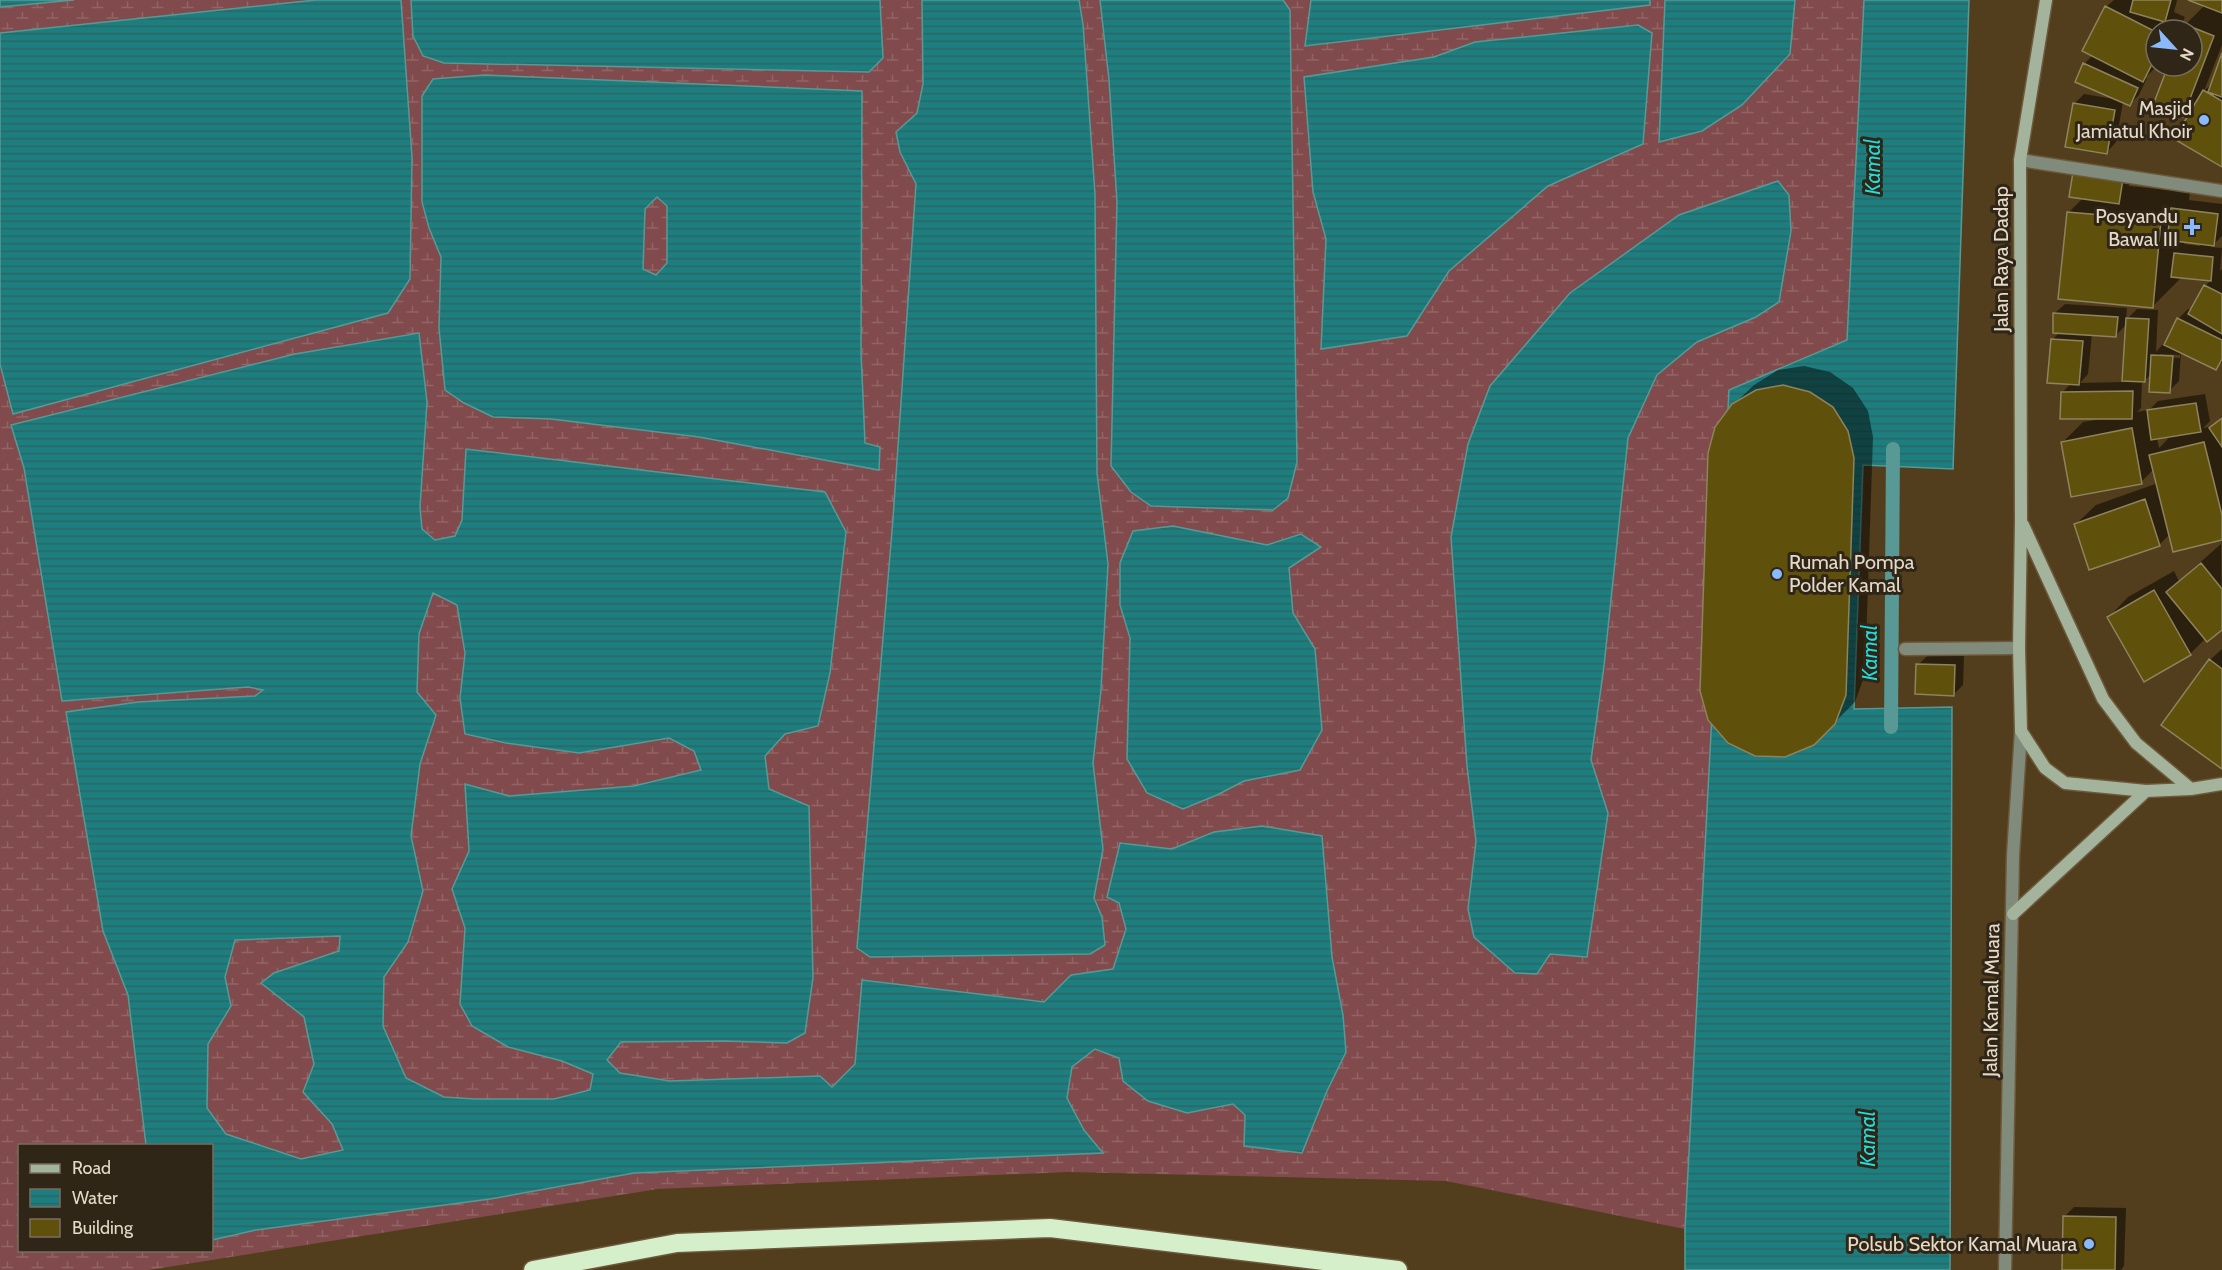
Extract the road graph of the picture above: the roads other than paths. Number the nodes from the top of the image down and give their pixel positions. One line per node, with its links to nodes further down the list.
1 (2046, 0): 2 (main road, Jalan Raya Dadap)
2 (2020, 160): 3 (street); 4 (main road, Jalan Raya Dadap)
3 (2222, 191)
4 (2021, 521): 5 (main road, Jalan Raya Dadap); 9 (main road, Jalan Raya Dadap)
5 (2019, 648): 6 (street); 7 (main road, Jalan Raya Dadap)
6 (1905, 649)
7 (2021, 731): 10 (main road); 11 (street, Jalan Kamal Muara)
8 (2222, 784): 9 (main road)
9 (2191, 789): 10 (main road)
10 (2146, 790): 11 (main road)
11 (2013, 914): 14 (street, Jalan Kamal Muara)
12 (533, 1270): 13 (highway)
13 (1398, 1270)
14 (2005, 1270)

